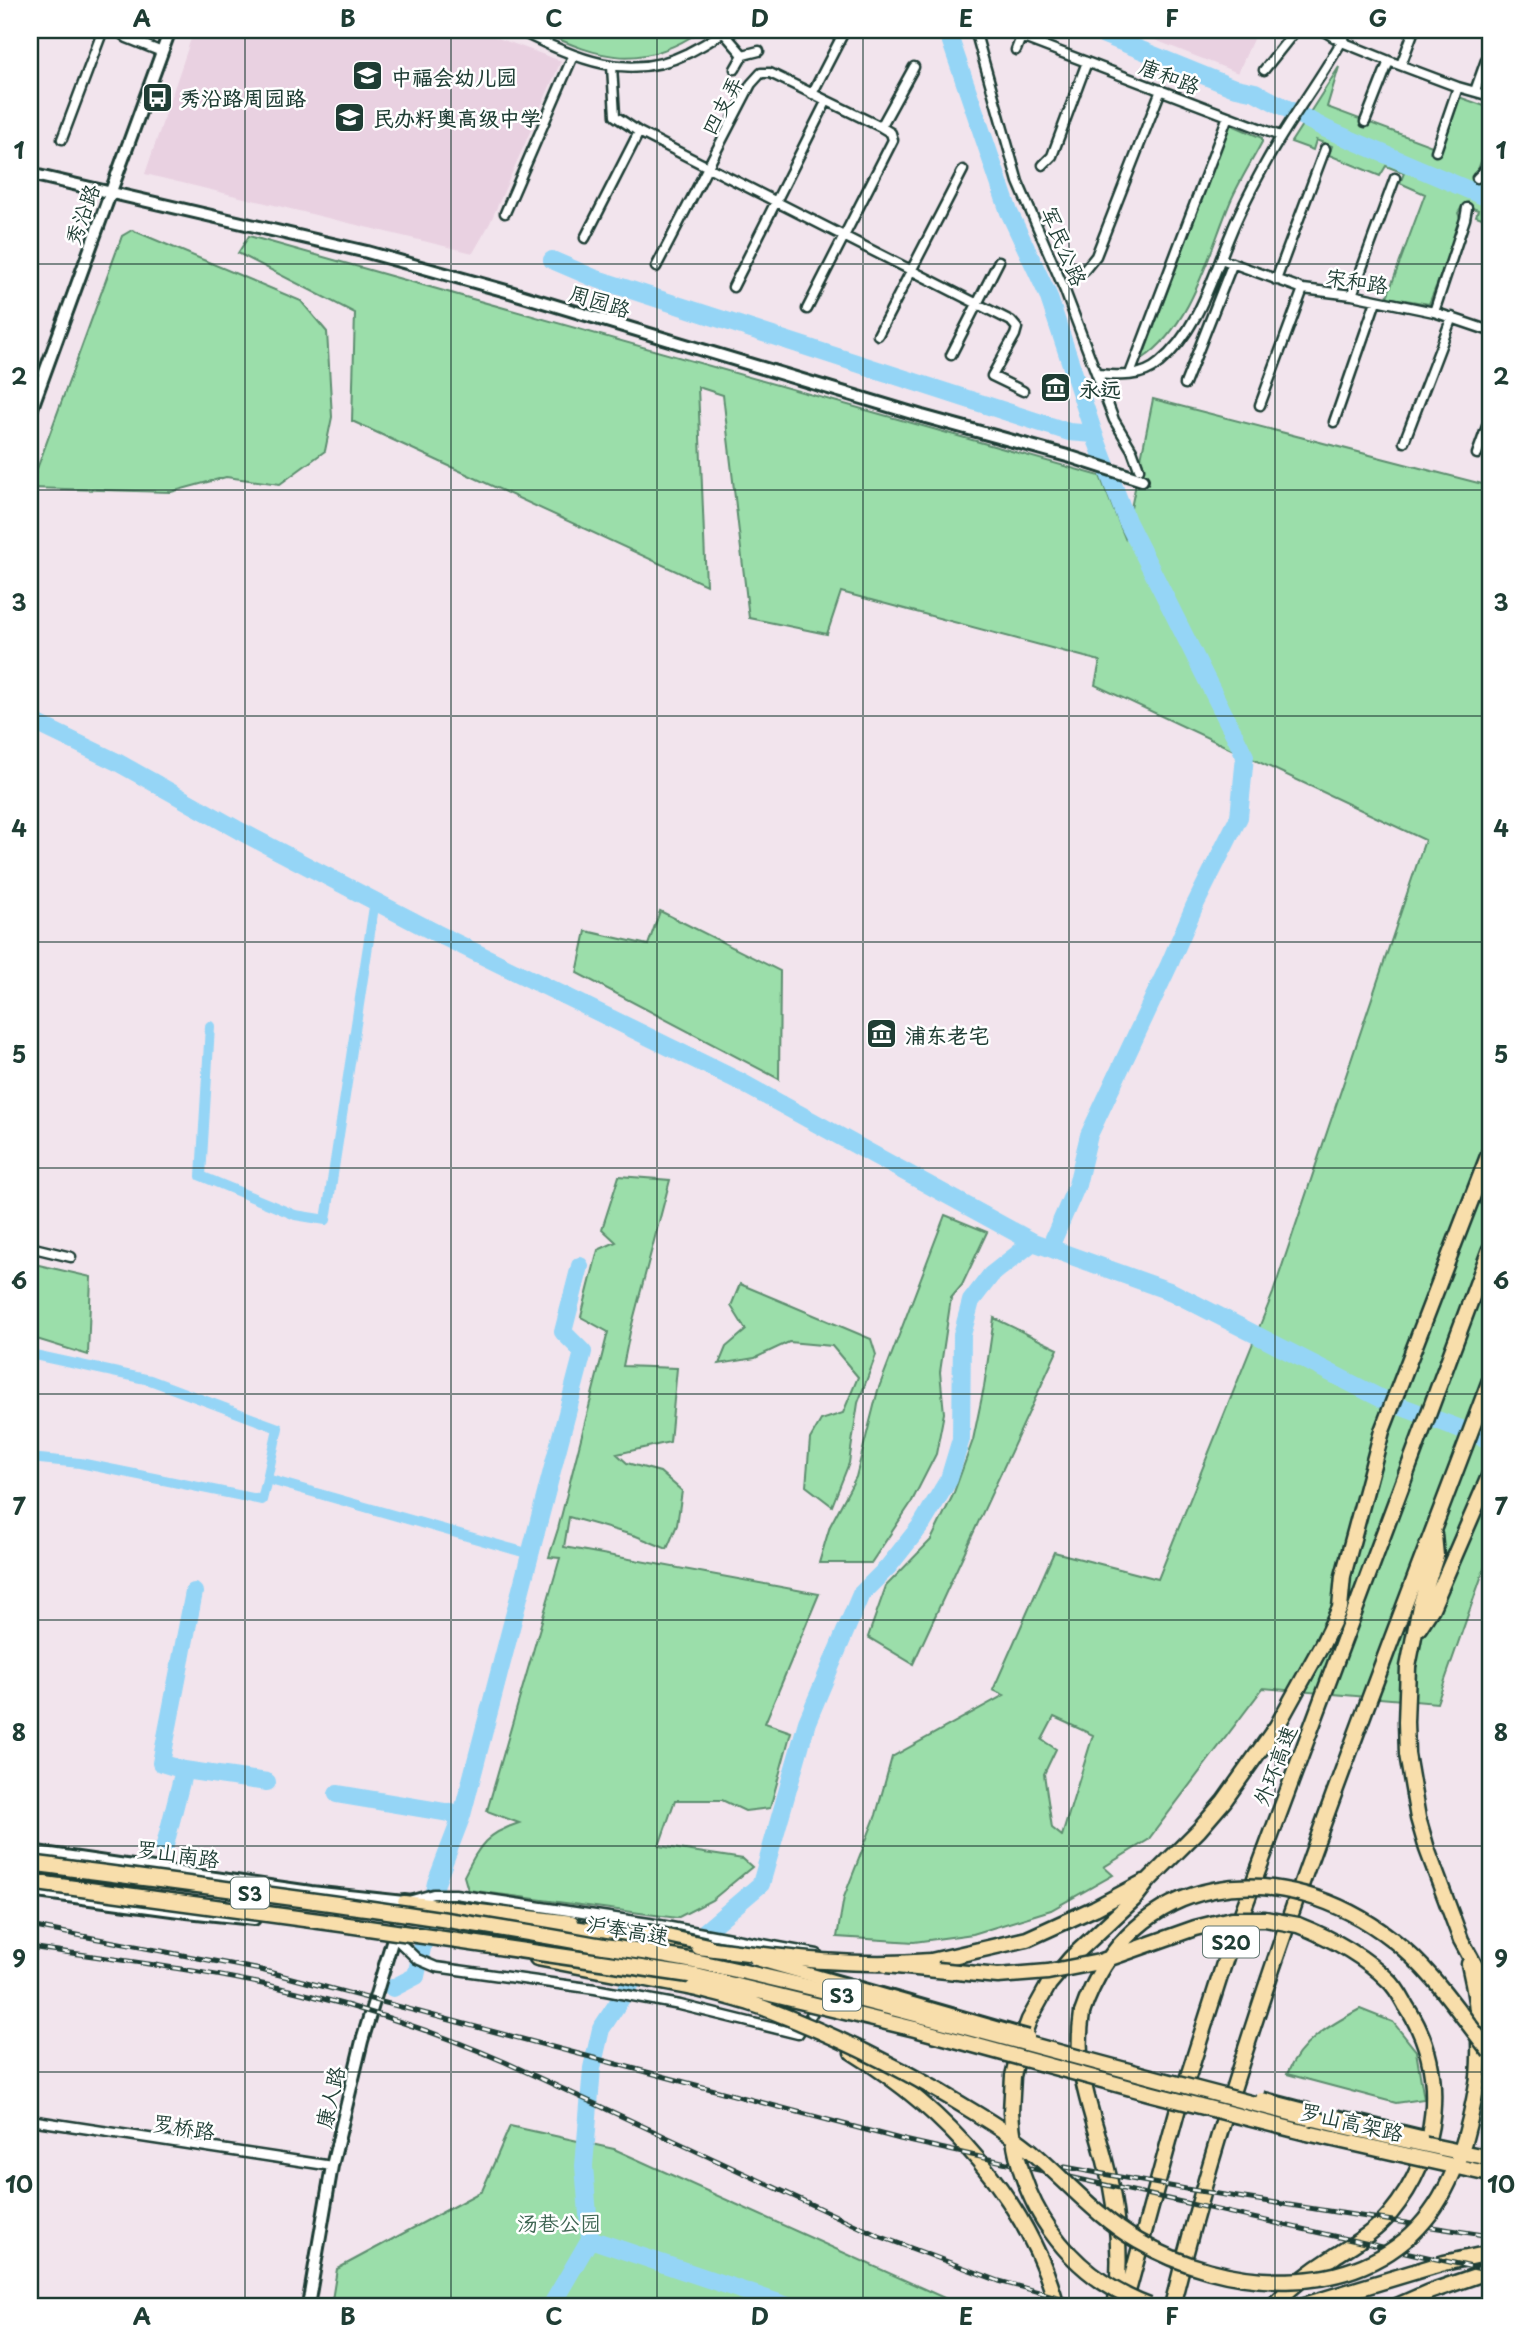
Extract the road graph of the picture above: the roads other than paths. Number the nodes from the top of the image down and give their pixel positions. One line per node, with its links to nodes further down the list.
1 (103, 30): 37 (street)
2 (116, 30): 16 (street)
3 (170, 30): 16 (street, 秀沿路)
4 (518, 30): 18 (street)
5 (845, 30): 29 (street)
6 (975, 30): 71 (street, 军民公路)
7 (1296, 30): 25 (street)
8 (1322, 30): 12 (street)
9 (1348, 30): 12 (street)
10 (1414, 30): 21 (street)
11 (724, 31): 17 (street); 22 (street)
12 (1342, 42): 19 (street); 36 (street)
13 (1490, 49): 28 (street)
14 (1016, 50): 20 (street, 唐和路)
15 (759, 51): 17 (street)
16 (162, 52): 47 (street, 秀沿路)
17 (743, 55): 24 (street)
18 (573, 56): 22 (street); 50 (street)
19 (1389, 61): 21 (street); 33 (street)
20 (1087, 62): 27 (street, 唐和路); 41 (street)
21 (1401, 65): 26 (street)
22 (612, 66): 35 (street, 四支弄)
23 (914, 67): 34 (street)
24 (735, 69)
25 (1264, 70)
26 (1458, 87): 28 (street); 39 (street)
27 (1161, 90): 32 (street, 唐和路); 58 (street)
28 (1475, 91): 30 (street)
29 (812, 94): 31 (street, 四支弄); 42 (street, 四支弄)
30 (1490, 96)
31 (826, 102): 34 (street, 四支弄); 48 (street)
32 (1228, 116): 36 (street, 唐和路); 72 (street)
33 (1365, 122)
34 (881, 127): 51 (street)
35 (639, 132): 42 (street, 四支弄); 52 (street)
36 (1280, 136): 53 (street)
37 (62, 139)
38 (1325, 149): 59 (street)
39 (1436, 150)
40 (1490, 159): 46 (street)
41 (1043, 165)
42 (707, 167): 48 (street, 四支弄); 56 (street, 四支弄)
43 (963, 170): 57 (street)
44 (30, 174): 47 (street, 周园路)
45 (1395, 178): 62 (street)
46 (1477, 178)
47 (110, 192): 76 (street, 秀沿路); 81 (street, 周园路)
48 (777, 202): 51 (street, 四支弄); 60 (street)
49 (1467, 208): 66 (street)
50 (505, 213)
51 (843, 235): 57 (street, 四支弄); 65 (street)
52 (586, 238)
53 (1221, 259): 55 (street, 宋和路); 72 (street)
54 (999, 261): 64 (street)
55 (1232, 265): 59 (street, 宋和路); 73 (street)
56 (656, 267)
57 (912, 269): 64 (street, 四支弄); 69 (street)
58 (1083, 272)
59 (1276, 280): 61 (street, 宋和路)
60 (733, 287)
61 (1303, 289): 62 (street, 宋和路); 75 (street)
62 (1352, 295): 63 (street, 宋和路)
63 (1376, 301): 66 (street, 宋和路); 78 (street)
64 (977, 305): 70 (street); 74 (street, 四支弄)
65 (807, 309)
66 (1434, 312): 67 (street, 宋和路)
67 (1452, 317): 68 (street, 宋和路); 79 (street)
68 (1490, 331)
69 (878, 335)
70 (951, 355)
71 (1098, 374): 72 (street); 81 (street, 军民公路)
72 (1130, 374)
73 (1185, 384)
74 (1023, 391)
75 (1260, 405)
76 (30, 413)
77 (1490, 418): 80 (street)
78 (1334, 422)
79 (1404, 442)
80 (1477, 454)
81 (1140, 475)
82 (1490, 1152): 90 (highway)
83 (30, 1247): 85 (street)
84 (1490, 1248): 89 (highway, 外环高速 / S20)
85 (71, 1257)
86 (1490, 1380): 88 (highway, S20)
87 (1490, 1475): 91 (highway)
88 (1433, 1532): 91 (highway); 121 (highway, S20)
89 (1363, 1586): 90 (highway); 119 (highway, 外环高速 / S20)
90 (1340, 1608): 94 (highway)
91 (1413, 1638): 101 (highway)
92 (30, 1851): 97 (street, 罗山南路)
93 (30, 1863): 98 (highway, 沪奉高速 / S3, bridge)
94 (1149, 1880): 103 (highway, bridge); 120 (highway, bridge)
95 (30, 1882): 102 (highway, 沪奉高速 / S3, bridge)
96 (30, 1891): 100 (street)
97 (404, 1902): 99 (main road); 100 (street, 康人路)
98 (471, 1922): 103 (highway, bridge); 107 (highway, 沪奉高速 / S3, bridge)
99 (647, 1927): 100 (street); 109 (main road, bridge)
100 (396, 1934): 111 (street, 康人路); 113 (main road, bridge)
101 (1461, 1940): 104 (highway); 105 (highway, bridge)
102 (467, 1942): 105 (highway, bridge); 107 (highway, 沪奉高速 / S3, bridge)
103 (886, 1965): 122 (highway, bridge)
104 (1490, 1993)
105 (824, 2034): 116 (highway, bridge)
106 (1490, 2052): 118 (highway, bridge)
107 (1206, 2100): 110 (highway, 罗山高架路, bridge); 112 (highway, 罗山高架路, bridge)
108 (30, 2120): 111 (street, 罗桥路)
109 (1490, 2151)
110 (1490, 2158)
111 (332, 2166): 117 (street, 康人路)
112 (1490, 2174)
113 (1490, 2179)
114 (1490, 2253): 123 (highway)
115 (1490, 2271): 124 (highway)
116 (1056, 2301)
117 (308, 2306)
118 (1115, 2306)
119 (1124, 2306)
120 (1149, 2306)
121 (1171, 2306)
122 (1273, 2306)
123 (1301, 2306)
124 (1397, 2306)

